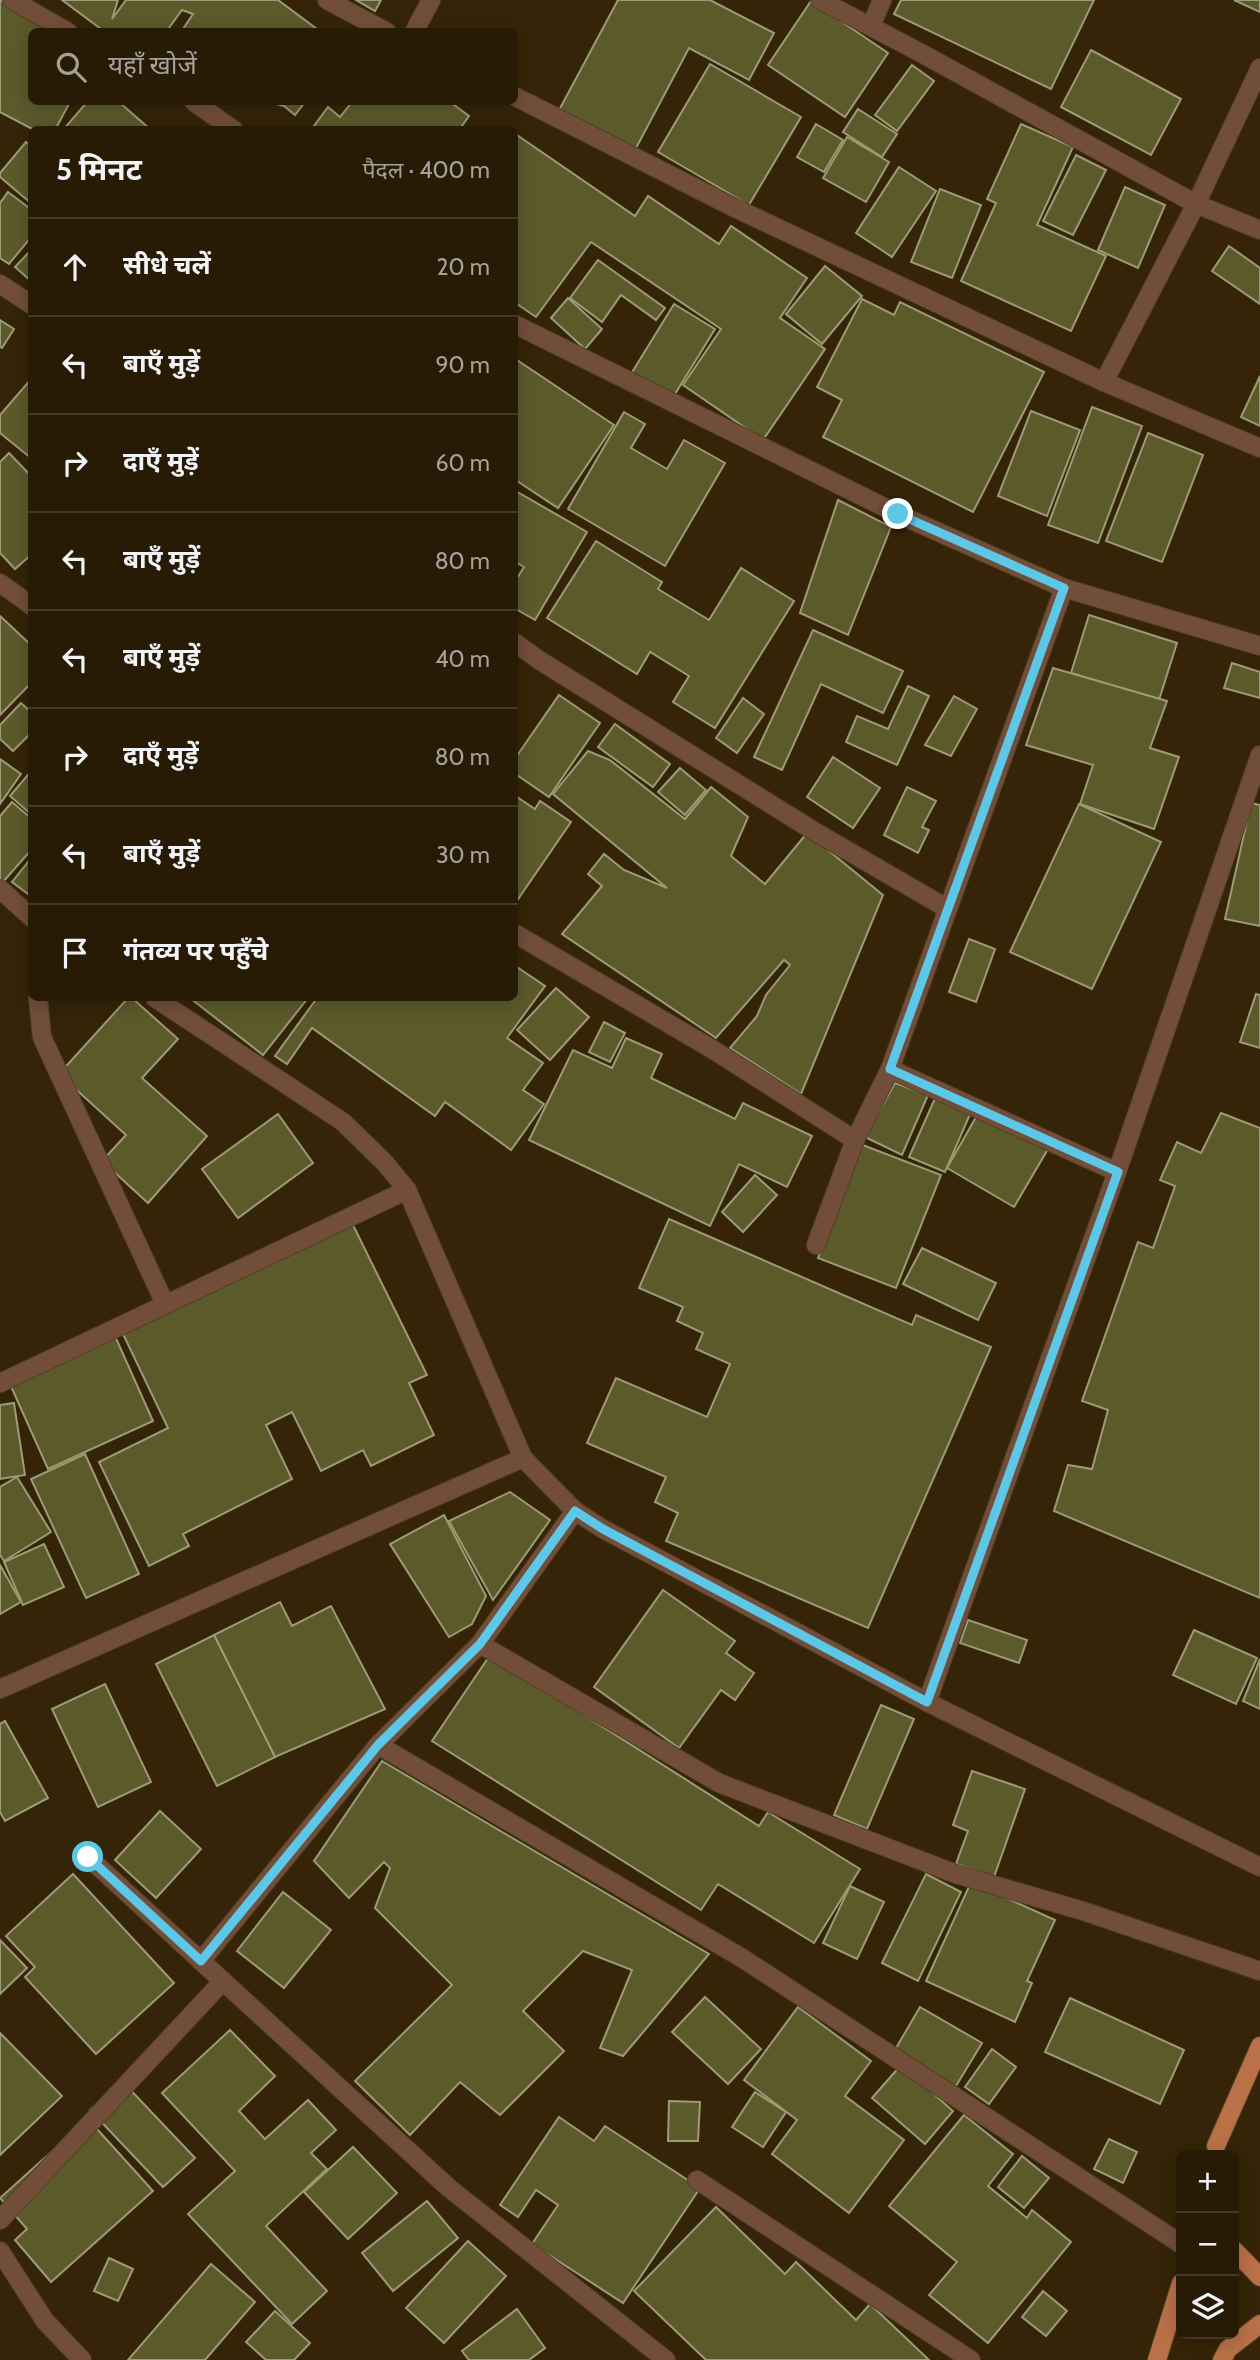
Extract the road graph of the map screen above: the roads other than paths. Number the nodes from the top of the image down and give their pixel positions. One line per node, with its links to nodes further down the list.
1 (12, 0): 7 (street)
2 (327, 0): 8 (street)
3 (431, 0): 9 (street)
4 (820, 0): 6 (street)
5 (883, 0): 6 (street)
6 (871, 26): 14 (street)
7 (61, 28)
8 (380, 28)
9 (416, 28)
10 (1260, 68): 14 (street)
11 (518, 98): 19 (street)
12 (198, 105): 13 (street)
13 (228, 126)
14 (1196, 204): 15 (street); 19 (street)
15 (1260, 230)
16 (0, 284): 17 (street)
17 (28, 302)
18 (518, 326): 22 (street)
19 (1104, 382): 20 (street)
20 (1260, 449)
21 (0, 583): 23 (street)
22 (1064, 588): 25 (street); 28 (street)
23 (28, 604)
24 (518, 645): 28 (street)
25 (1260, 646)
26 (1260, 755): 35 (street)
27 (0, 889): 29 (street)
28 (948, 909): 33 (street)
29 (28, 914)
30 (518, 935): 34 (street)
31 (38, 1001): 38 (street)
32 (160, 1001): 36 (street)
33 (890, 1069): 34 (street); 35 (street)
34 (855, 1140): 37 (street)
35 (1118, 1172): 44 (street)
36 (407, 1189): 38 (street); 40 (street)
37 (816, 1245)
38 (165, 1304): 39 (street)
39 (0, 1383)
40 (523, 1458): 41 (street); 43 (street)
41 (575, 1511): 42 (street); 44 (street)
42 (480, 1644): 45 (street); 49 (street)
43 (0, 1689)
44 (927, 1702): 47 (street)
45 (378, 1745): 48 (street); 57 (street)
46 (88, 1857): 48 (street)
47 (1260, 1867)
48 (201, 1961): 50 (street)
49 (1260, 1971)
50 (223, 1981): 56 (street); 64 (street)
51 (1260, 2046): 53 (main road)
52 (1260, 2084): 54 (main road)
53 (1215, 2150)
54 (1215, 2150)
55 (696, 2180): 65 (street)
56 (0, 2220)
57 (1176, 2241)
58 (0, 2251): 63 (street)
59 (1239, 2255): 60 (main road)
60 (1260, 2277)
61 (1176, 2299): 66 (main road)
62 (1260, 2324): 67 (main road)
63 (82, 2360)
64 (666, 2360)
65 (971, 2360)
66 (1157, 2360)
67 (1222, 2360)

